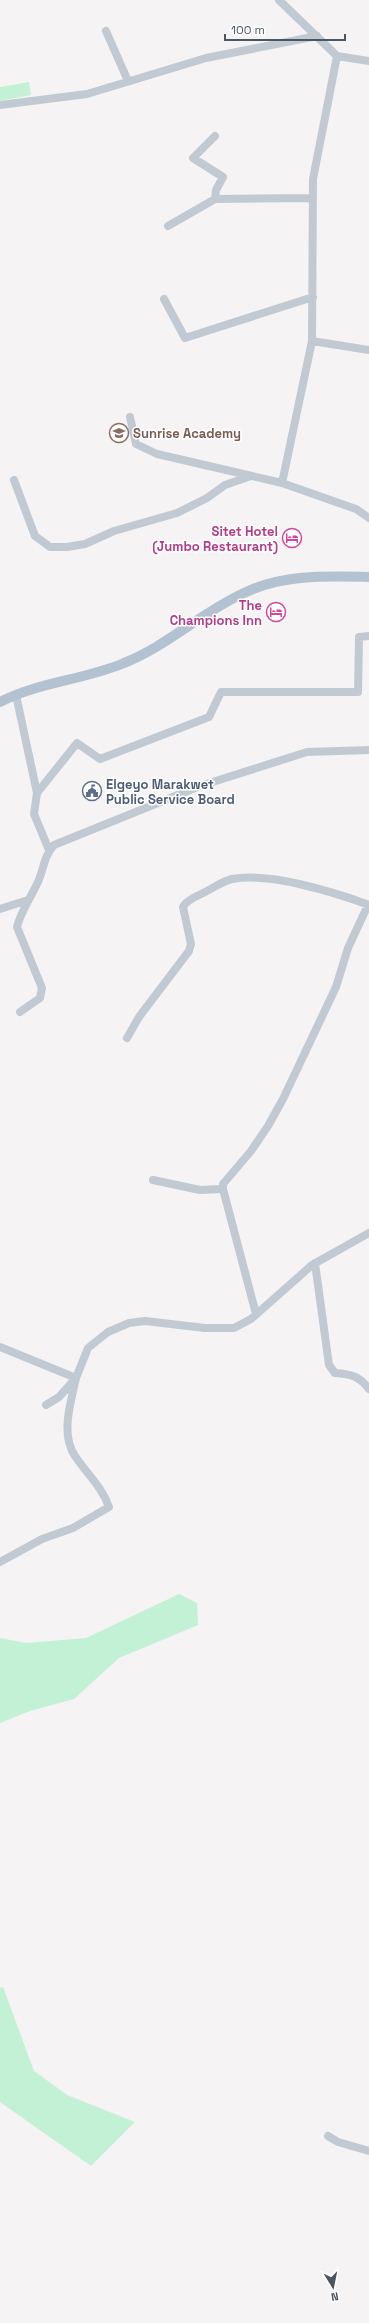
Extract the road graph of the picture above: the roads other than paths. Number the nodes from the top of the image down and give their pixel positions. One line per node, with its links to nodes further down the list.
1 (279, 0): 3 (street)
2 (106, 31): 6 (street)
3 (317, 36): 4 (street); 6 (street)
4 (337, 56): 5 (street); 9 (street)
5 (369, 61)
6 (128, 81): 7 (street)
7 (0, 105)
8 (215, 136): 10 (street)
9 (312, 198): 10 (street); 12 (street)
10 (215, 200): 11 (street)
11 (168, 226)
12 (313, 297): 13 (street); 14 (street)
13 (164, 299)
14 (312, 341): 15 (street); 19 (street)
15 (369, 350)
16 (130, 417): 17 (street)
17 (251, 476): 18 (street); 19 (street)
18 (14, 480)
19 (282, 483): 20 (street)
20 (369, 518)
21 (369, 577): 23 (main road)
22 (369, 636): 26 (street)
23 (16, 695): 24 (main road); 26 (street)
24 (0, 702)
25 (369, 750): 27 (street)
26 (37, 793): 27 (street)
27 (49, 850): 28 (street)
28 (28, 900): 30 (street); 31 (street)
29 (369, 905): 32 (street); 34 (street)
30 (0, 909)
31 (20, 1012)
32 (126, 1038)
33 (153, 1180): 34 (street)
34 (223, 1189): 37 (street)
35 (369, 1233): 36 (street)
36 (315, 1263): 37 (street); 40 (street)
37 (256, 1314): 39 (street)
38 (0, 1347): 39 (street)
39 (76, 1378): 41 (street); 42 (street)
40 (369, 1389)
41 (46, 1406)
42 (0, 1562)
43 (328, 2136): 44 (street)
44 (369, 2151)

